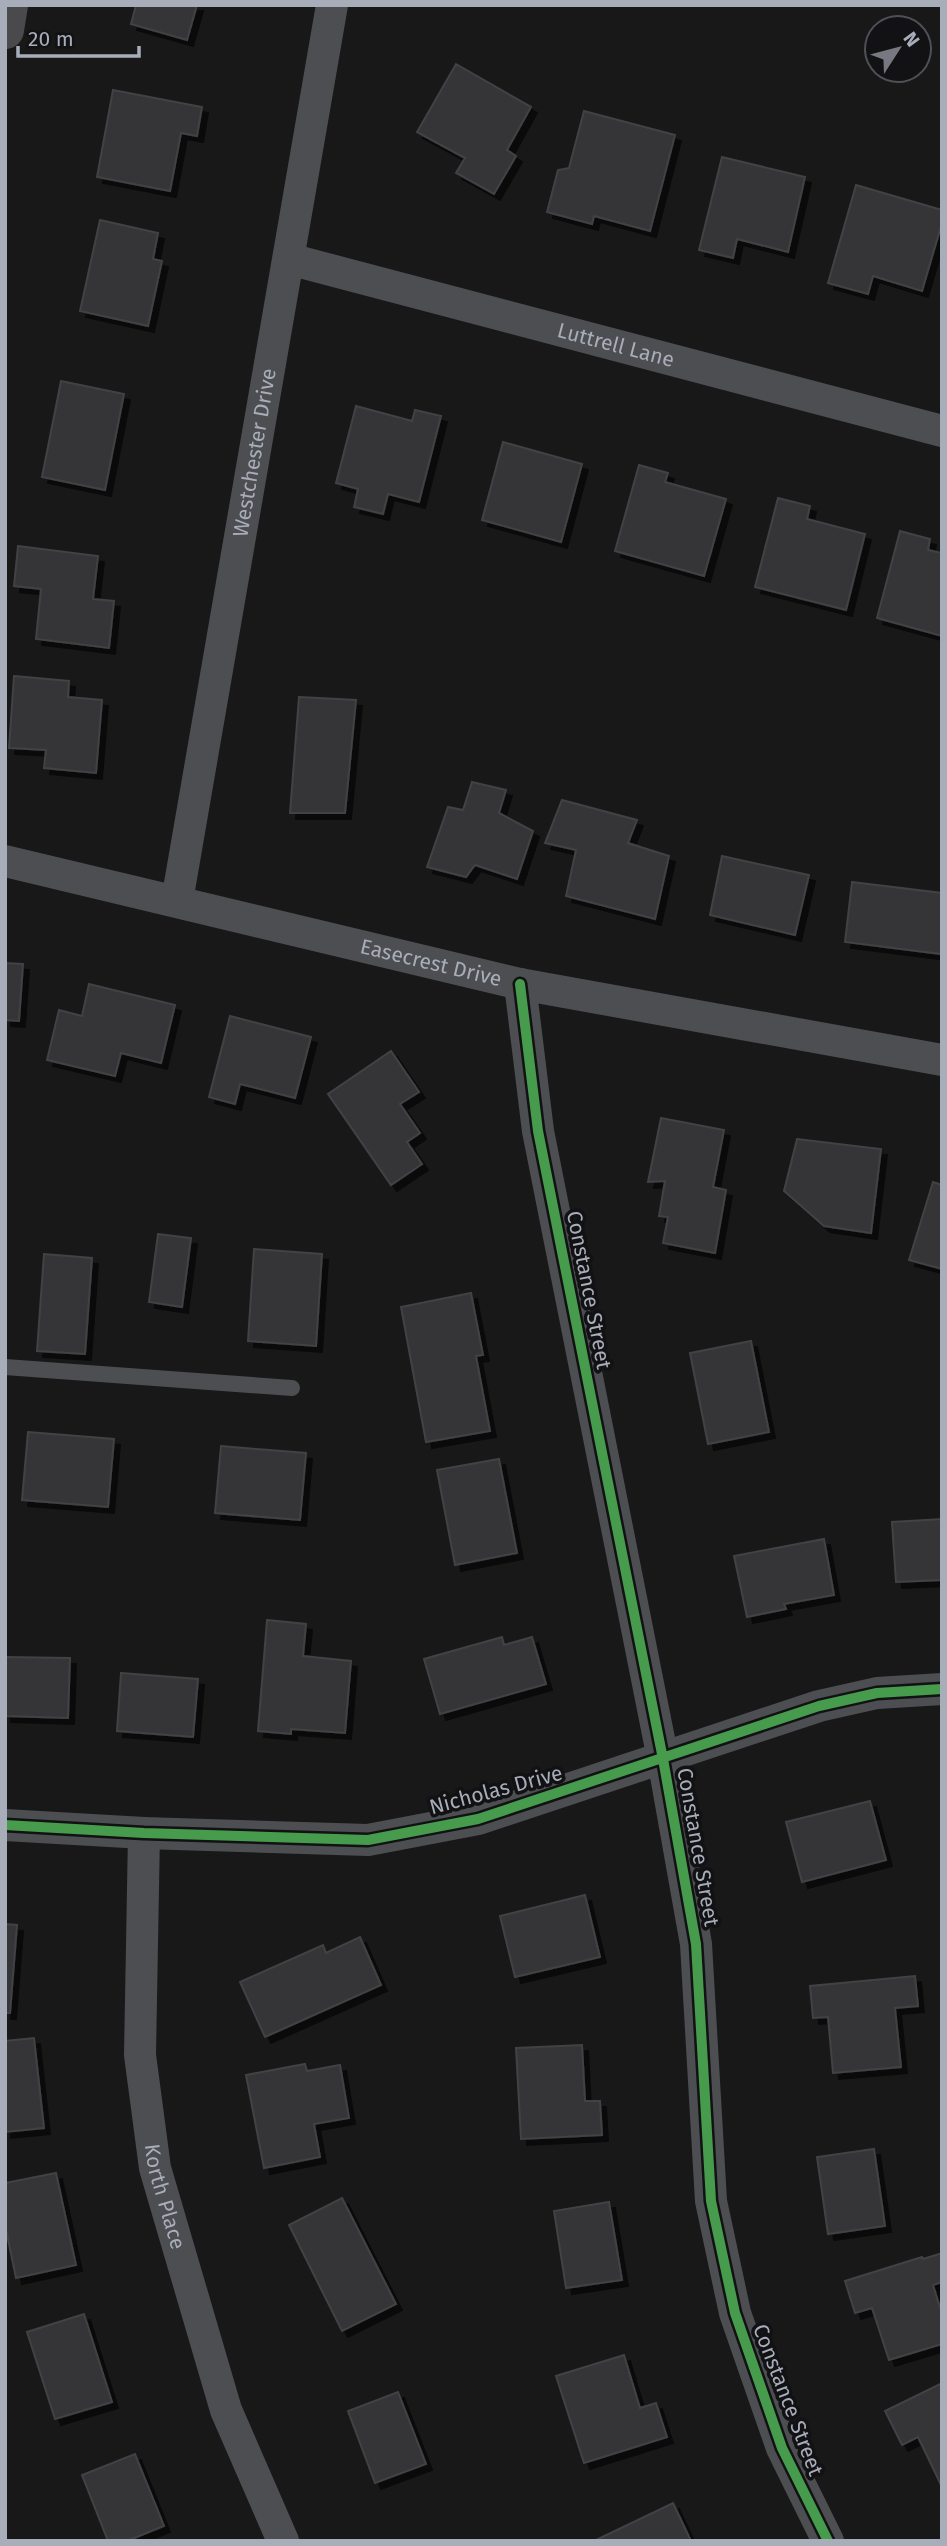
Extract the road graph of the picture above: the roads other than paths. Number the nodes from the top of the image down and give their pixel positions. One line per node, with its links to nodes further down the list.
1 (9, 5): 3 (main road)
2 (331, 5): 4 (street, Westchester Drive)
3 (5, 30)
4 (289, 259): 5 (street, Luttrell Lane); 7 (street, Westchester Drive)
5 (942, 431)
6 (5, 861): 7 (street, Easecrest Drive)
7 (177, 901): 8 (street, Easecrest Drive)
8 (520, 984): 9 (street, Easecrest Drive); 13 (street, Constance Street)
9 (942, 1059)
10 (5, 1367): 11 (lane)
11 (292, 1388)
12 (942, 1689): 13 (street, Nicholas Drive)
13 (663, 1759): 15 (street, Nicholas Drive); 17 (street, Constance Street)
14 (5, 1825): 15 (street, Nicholas Drive)
15 (144, 1833): 16 (street, Korth Place)
16 (283, 2541)
17 (828, 2541)

